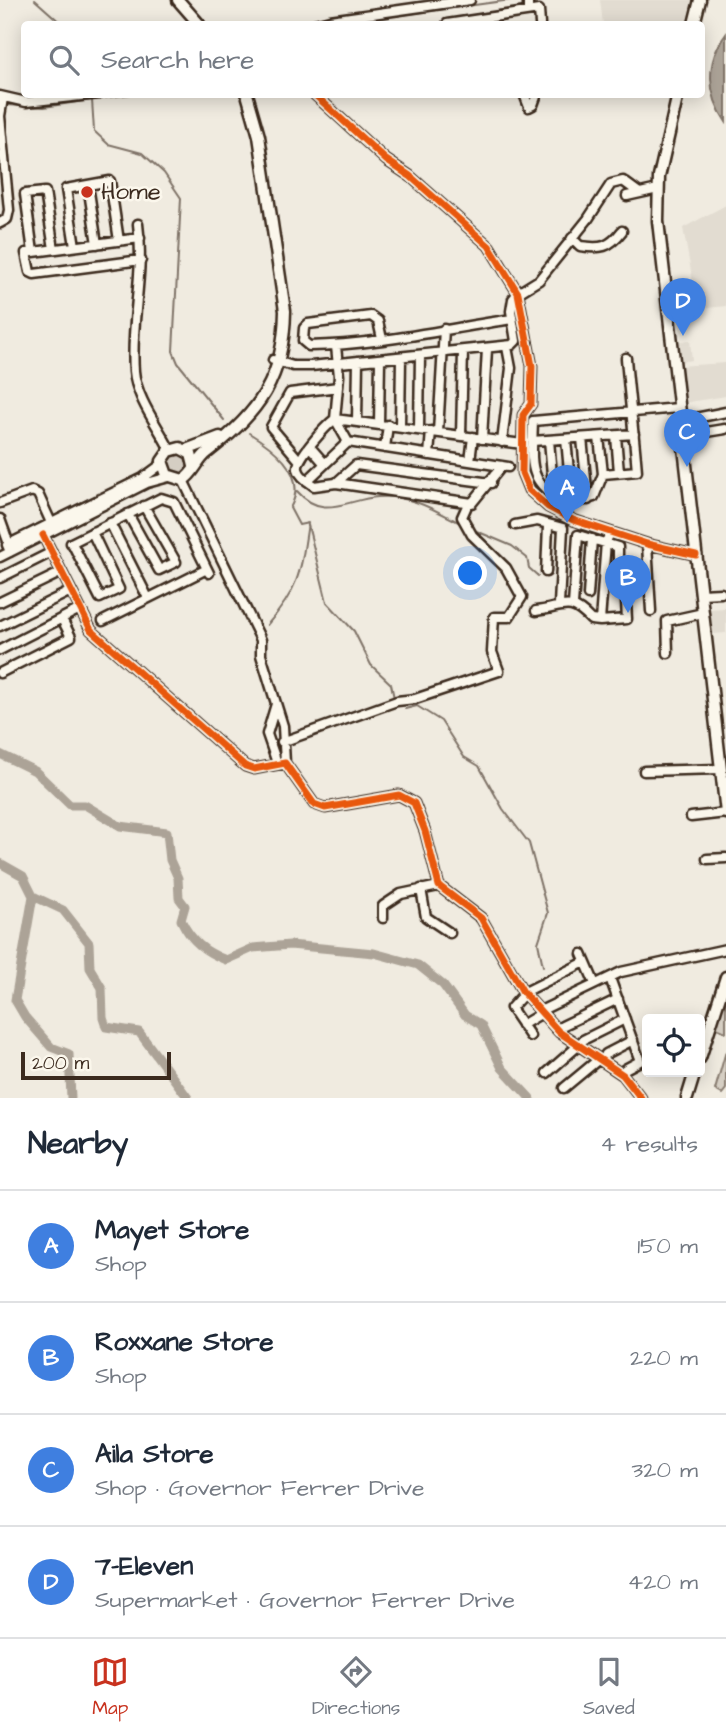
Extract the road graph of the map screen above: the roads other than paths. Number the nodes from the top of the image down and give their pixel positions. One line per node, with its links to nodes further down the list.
1 (171, 0): 8 (main road)
2 (178, 0): 9 (main road)
3 (470, 0): 10 (street)
4 (528, 0): 6 (street)
5 (700, 0): 14 (main road)
6 (528, 12): 7 (street); 13 (street)
7 (512, 14): 11 (street); 12 (street)
8 (188, 21)
9 (196, 21)
10 (326, 21)
11 (466, 21)
12 (512, 21)
13 (540, 21)
14 (695, 21)
15 (1, 97): 16 (street); 27 (street)
16 (62, 98)
17 (242, 98): 51 (main road)
18 (248, 98): 51 (main road)
19 (318, 98): 38 (street)
20 (526, 98): 21 (street)
21 (536, 98)
22 (677, 98): 24 (main road)
23 (88, 185): 32 (street); 33 (street); 34 (street)
24 (658, 189): 25 (street); 55 (main road)
25 (638, 192): 26 (street); 31 (street)
26 (627, 196)
27 (0, 223)
28 (138, 224): 30 (street)
29 (622, 231): 31 (street)
30 (140, 238): 32 (street); 37 (street)
31 (572, 238): 38 (street)
32 (119, 241): 33 (street)
33 (97, 244): 34 (street)
34 (75, 246): 35 (street)
35 (54, 249): 36 (street); 36 (street)
36 (33, 252): 37 (street)
37 (141, 260): 81 (street)
38 (518, 293): 39 (street); 78 (street)
39 (512, 319): 40 (street); 43 (street)
40 (444, 329): 41 (street); 46 (street)
41 (382, 339): 42 (street); 42 (street)
42 (336, 346): 53 (street)
43 (507, 346): 44 (street); 77 (street)
44 (487, 349): 45 (street); 71 (street)
45 (463, 351): 46 (street); 67 (street)
46 (443, 353): 47 (street); 65 (street)
47 (421, 355): 48 (street); 63 (street)
48 (401, 357): 50 (street); 62 (street)
49 (626, 358): 57 (street)
50 (380, 359): 52 (street); 61 (street)
51 (276, 361): 53 (street); 82 (main road); 88 (main road)
52 (358, 361): 53 (street); 59 (street)
53 (338, 363): 54 (street)
54 (338, 387): 58 (street); 84 (street)
55 (678, 408): 57 (street); 60 (main road)
56 (725, 411): 60 (street)
57 (632, 414): 66 (street); 75 (street)
58 (335, 419): 59 (street); 76 (street); 79 (street)
59 (358, 421): 61 (street)
60 (680, 421): 69 (main road)
61 (383, 424): 62 (street); 80 (street)
62 (400, 426): 63 (street)
63 (419, 429): 65 (street)
64 (725, 429): 69 (street)
65 (434, 431): 67 (street); 83 (street)
66 (634, 434): 68 (street); 89 (street)
67 (461, 435): 71 (street)
68 (616, 436): 70 (street); 89 (street)
69 (682, 436): 120 (main road)
70 (599, 437): 72 (street); 90 (street)
71 (477, 438): 77 (street); 85 (street)
72 (582, 438): 73 (street); 97 (street)
73 (566, 439): 74 (street); 99 (street)
74 (549, 440): 75 (street); 96 (street)
75 (532, 441): 96 (street)
76 (348, 442): 80 (street); 87 (street)
77 (502, 442): 78 (street)
78 (522, 444): 112 (street)
79 (310, 447): 84 (street); 87 (street)
80 (385, 448): 83 (street)
81 (170, 450): 82 (main road); 86 (main road)
82 (186, 450): 88 (main road)
83 (429, 455): 85 (street)
84 (299, 460): 93 (street)
85 (470, 461): 95 (street)
86 (162, 464): 91 (main road); 107 (street)
87 (325, 464): 93 (street)
88 (194, 466): 92 (main road)
89 (619, 472): 90 (street)
90 (603, 474): 97 (street)
91 (169, 477): 92 (main road); 107 (street)
92 (183, 480): 104 (street)
93 (307, 481): 94 (street)
94 (336, 483): 95 (street); 95 (street)
95 (491, 483)
96 (554, 498): 99 (street)
97 (588, 500): 99 (street)
98 (0, 503): 107 (street)
99 (572, 504)
100 (144, 506): 102 (street); 102 (street); 110 (street)
101 (466, 508): 150 (street)
102 (128, 514): 105 (street)
103 (0, 519): 118 (street)
104 (203, 522): 110 (street); 148 (street)
105 (110, 523): 111 (street); 132 (street)
106 (514, 524): 108 (street)
107 (53, 526): 113 (street); 118 (street)
108 (548, 526): 109 (street); 125 (street)
109 (563, 528): 114 (street); 135 (street)
110 (188, 531): 132 (street)
111 (92, 532): 111 (street)
112 (610, 533): 116 (street); 117 (street)
113 (43, 535): 118 (street); 119 (street)
114 (578, 535): 115 (street); 136 (street)
115 (592, 539): 116 (street); 122 (street)
116 (606, 542): 123 (street); 128 (street)
117 (647, 544): 120 (street); 139 (street)
118 (9, 547): 121 (street)
119 (52, 552): 124 (street); 126 (street)
120 (696, 555): 130 (main road)
121 (0, 557)
122 (590, 570): 123 (street); 131 (street)
123 (604, 571): 143 (street)
124 (62, 572): 127 (street); 133 (street)
125 (546, 572)
126 (0, 579)
127 (71, 590): 137 (street); 144 (street)
128 (618, 590)
129 (721, 593): 130 (street)
130 (701, 594): 140 (main road)
131 (588, 596)
132 (148, 598): 142 (street)
133 (0, 602)
134 (626, 602): 143 (street)
135 (559, 604): 136 (street); 138 (street)
136 (573, 605): 143 (street)
137 (80, 609): 141 (street); 151 (street)
138 (536, 611)
139 (651, 611)
140 (703, 613): 146 (street); 149 (main road)
141 (62, 619): 145 (street); 147 (street)
142 (103, 621)
143 (600, 621)
144 (0, 626)
145 (0, 650)
146 (668, 653)
147 (0, 673)
148 (276, 705): 150 (street); 151 (street)
149 (721, 723): 152 (main road)
150 (282, 742): 151 (street)
151 (281, 763): 159 (street)
152 (721, 769): 153 (street); 154 (main road)
153 (644, 771)
154 (724, 784): 155 (main road)
155 (726, 813): 156 (street)
156 (691, 817)
157 (726, 858): 158 (street)
158 (707, 859)
159 (439, 886): 160 (street); 168 (street)
160 (421, 889): 161 (street); 162 (street)
161 (383, 918)
162 (450, 933)
163 (726, 949): 165 (street)
164 (726, 977): 175 (main road)
165 (610, 978): 166 (street); 167 (street)
166 (596, 984): 168 (street); 170 (street)
167 (618, 999): 169 (street); 171 (street)
168 (541, 1012): 170 (street); 174 (street)
169 (625, 1019): 173 (street); 174 (street)
170 (522, 1025): 172 (street)
171 (562, 1026)
172 (530, 1036)
173 (633, 1040): 176 (street); 177 (street)
174 (581, 1042): 176 (street); 178 (street)
175 (705, 1042)
176 (602, 1056): 180 (street); 181 (street)
177 (625, 1069)
178 (547, 1073)
179 (693, 1077): 182 (main road)
180 (564, 1088)
181 (641, 1098)
182 (687, 1098)

